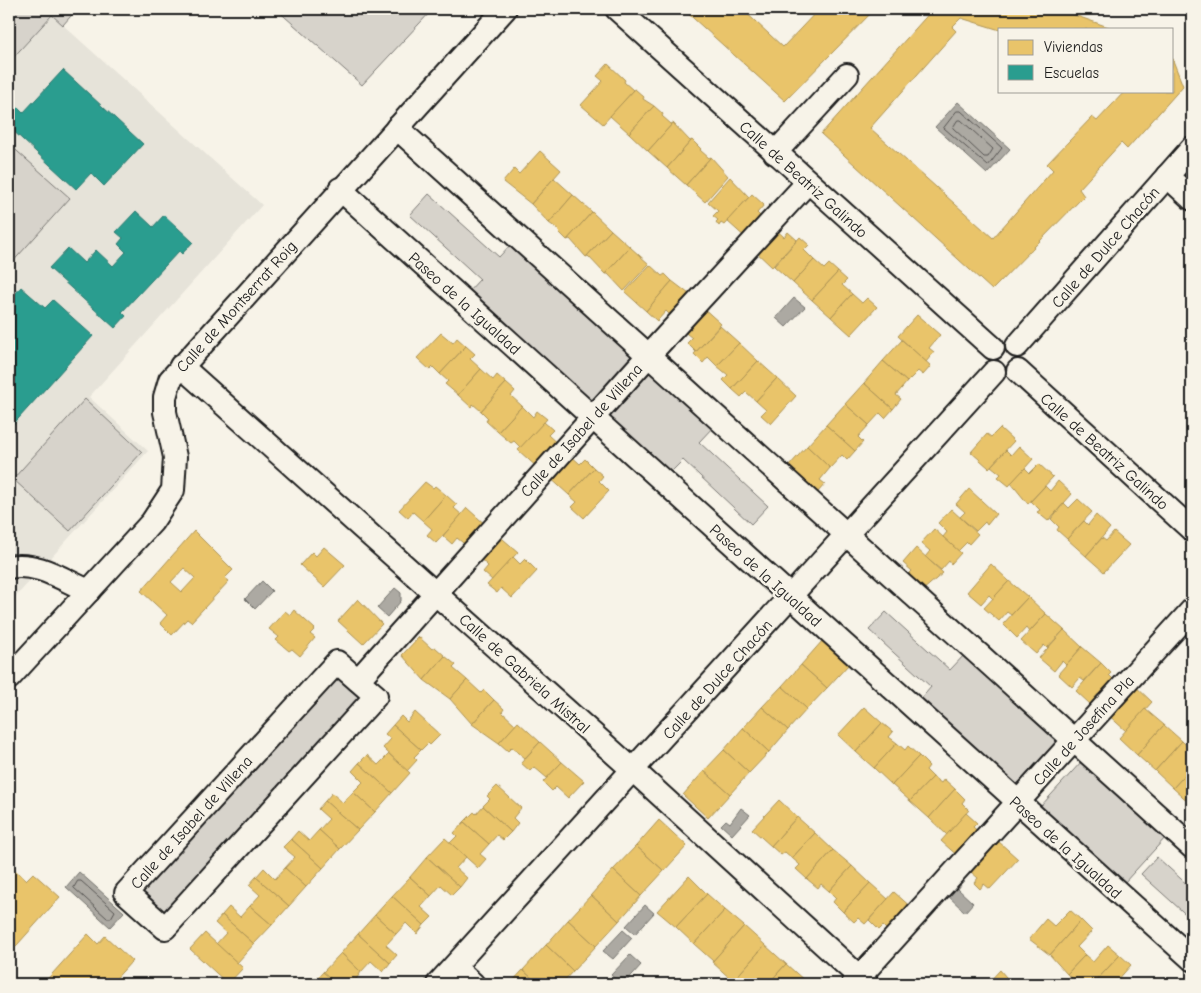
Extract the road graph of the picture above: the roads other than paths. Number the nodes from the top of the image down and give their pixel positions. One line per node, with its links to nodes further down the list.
1 (505, 9): 4 (street, Calle de Montserrat Roig)
2 (617, 9): 6 (street, Calle de Beatriz Galindo)
3 (847, 75): 6 (street)
4 (397, 128): 9 (street, Calle de Montserrat Roig); 13 (street)
5 (1192, 148): 7 (street, Calle de Dulce Chacón)
6 (775, 152): 8 (street, Calle de Beatriz Galindo)
7 (1167, 176): 10 (street); 11 (street, Calle de Dulce Chacón)
8 (808, 182): 12 (street, Calle de Beatriz Galindo); 13 (street, Calle de Isabel de Villena)
9 (340, 189): 14 (street, Calle de Montserrat Roig); 17 (street, Paseo de la Igualdad)
10 (1192, 199)
11 (1017, 346): 12 (street); 15 (street)
12 (992, 348): 16 (street)
13 (648, 356): 17 (street, Calle de Isabel de Villena); 19 (street)
14 (181, 366): 21 (street, Calle de Montserrat Roig); 22 (street, Calle de Gabriela Mistral)
15 (1018, 371): 16 (street); 18 (street, Calle de Beatriz Galindo)
16 (994, 372): 19 (street, Calle de Dulce Chacón)
17 (592, 419): 22 (street, Calle de Isabel de Villena); 23 (street, Paseo de la Igualdad)
18 (1192, 530)
19 (846, 536): 23 (street, Calle de Dulce Chacón); 27 (street)
20 (9, 567): 21 (street)
21 (89, 591): 25 (street, Calle de Montserrat Roig)
22 (435, 592): 26 (street, Calle de Isabel de Villena); 28 (street, Calle de Gabriela Mistral)
23 (791, 598): 28 (street, Calle de Dulce Chacón); 29 (street, Paseo de la Igualdad)
24 (1192, 610): 27 (street, Calle de Josefina Pla)
25 (9, 678)
26 (358, 680): 26 (street, Calle de Isabel de Villena)
27 (1074, 740): 29 (street, Calle de Josefina Pla); 30 (street)
28 (633, 770): 32 (street, Calle de Dulce Chacón); 33 (street, Calle de Gabriela Mistral)
29 (1017, 803): 31 (street, Paseo de la Igualdad); 33 (street, Calle de Josefina Pla)
30 (1192, 847)
31 (1192, 960)
32 (454, 967): 34 (street, Calle de Dulce Chacón); 35 (street)
33 (860, 982)
34 (438, 984)
35 (473, 984)

